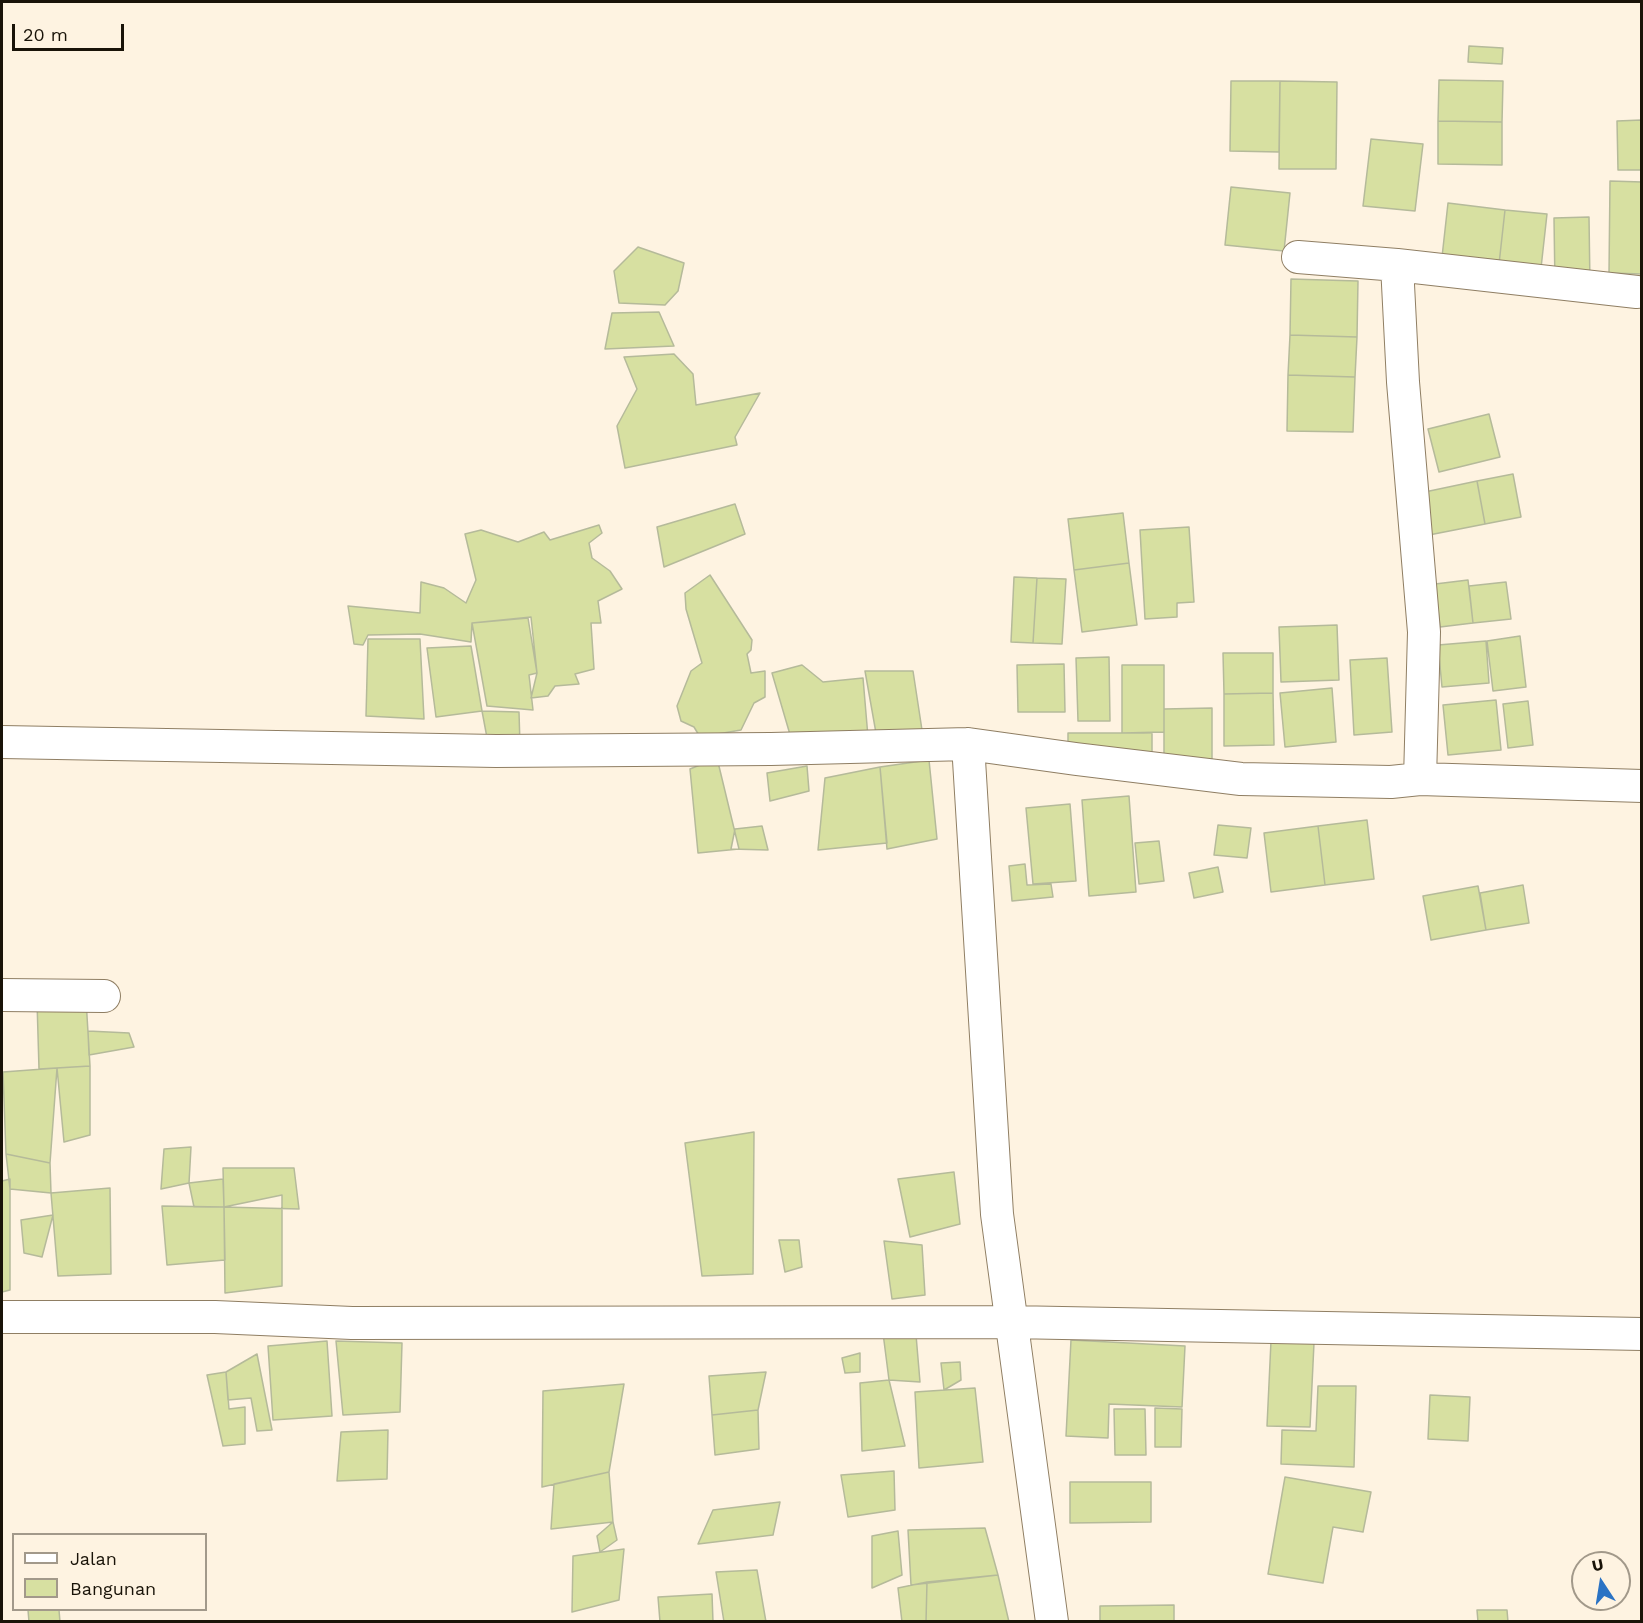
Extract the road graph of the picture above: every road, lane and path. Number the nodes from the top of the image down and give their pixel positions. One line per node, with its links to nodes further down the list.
1 (1298, 257): 2 (street)
2 (1397, 265): 3 (street); 6 (street)
3 (1638, 291)
4 (2, 742): 5 (street)
5 (968, 744): 6 (street); 11 (street)
6 (1420, 779): 7 (street)
7 (1641, 786)
8 (2, 995): 9 (street)
9 (104, 996)
10 (2, 1317): 11 (street)
11 (1010, 1323): 12 (street); 13 (street)
12 (1641, 1334)
13 (1052, 1622)

